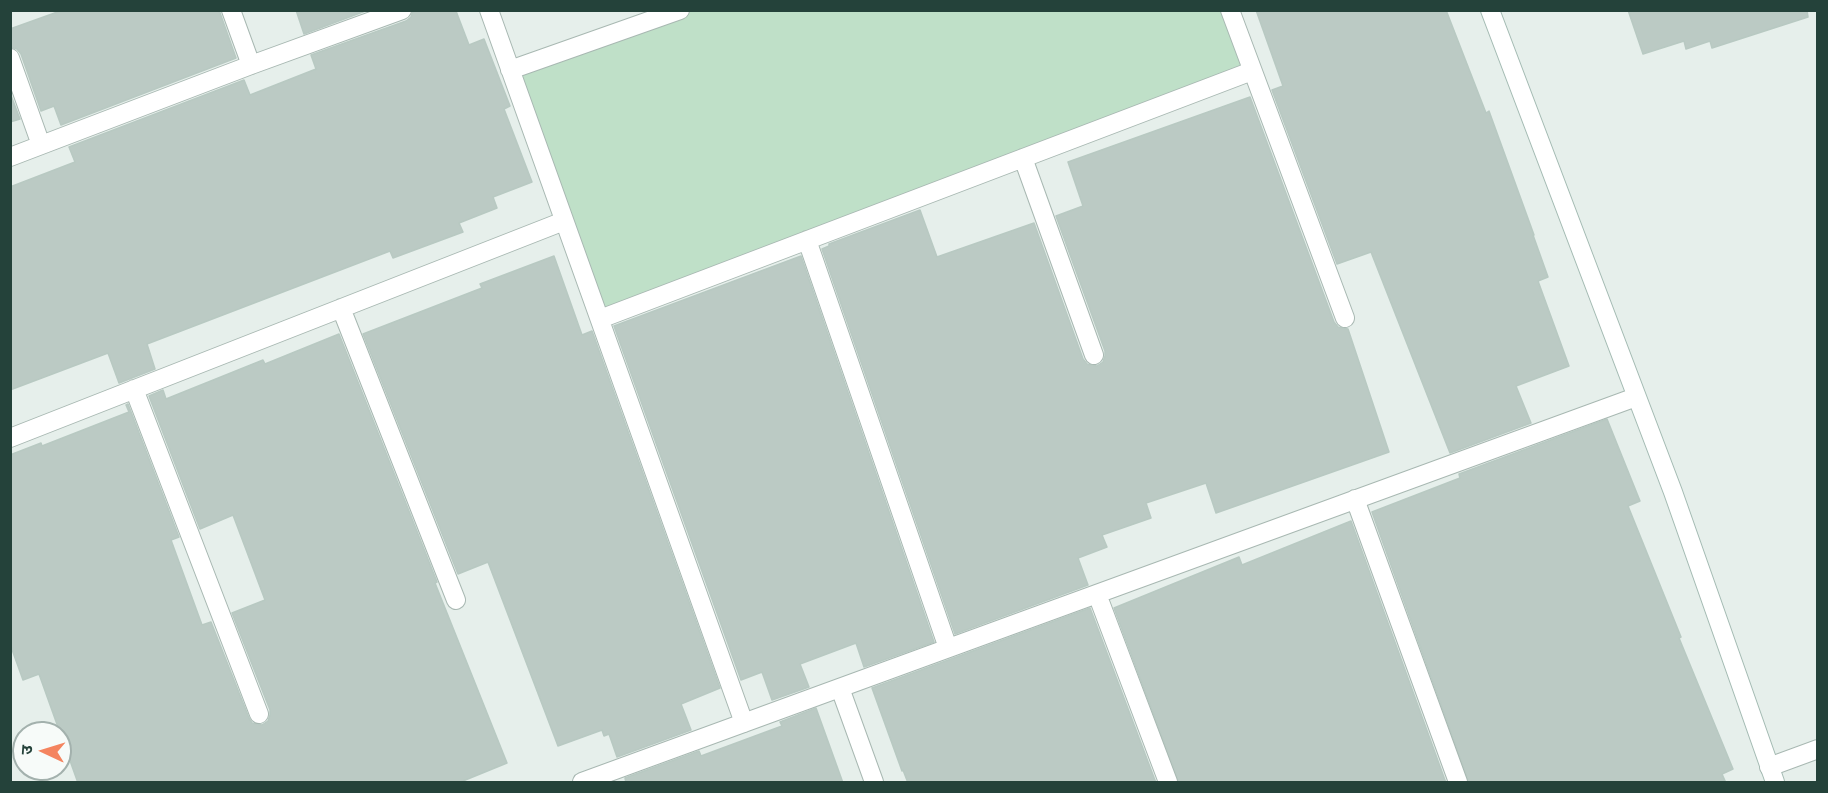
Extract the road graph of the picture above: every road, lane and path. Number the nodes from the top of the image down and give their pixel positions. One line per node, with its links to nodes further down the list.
1 (231, 10): 8 (street)
2 (402, 10): 8 (street)
3 (489, 10): 9 (street)
4 (680, 10): 9 (street)
5 (1230, 10): 10 (street)
6 (1490, 10): 21 (street)
7 (10, 58): 11 (street)
8 (250, 65): 11 (street)
9 (510, 70): 14 (street)
10 (1252, 71): 13 (street); 17 (street)
11 (41, 145): 12 (street)
12 (10, 157)
13 (1023, 158): 15 (street); 19 (street)
14 (564, 221): 16 (street); 18 (street)
15 (807, 240): 18 (street); 26 (street)
16 (341, 308): 20 (street); 25 (street)
17 (1345, 318)
18 (600, 319): 29 (street)
19 (1094, 355)
20 (134, 389): 22 (street); 28 (street)
21 (1636, 397): 23 (street); 31 (street)
22 (10, 438)
23 (1355, 499): 24 (street); 35 (street)
24 (1097, 594): 26 (street); 34 (street)
25 (456, 600)
26 (948, 648): 27 (street)
27 (840, 688): 29 (street); 33 (street)
28 (259, 714)
29 (744, 723): 32 (street)
30 (1818, 749): 31 (street)
31 (1772, 775)
32 (592, 781)
33 (874, 783)
34 (1168, 783)
35 (1458, 783)

